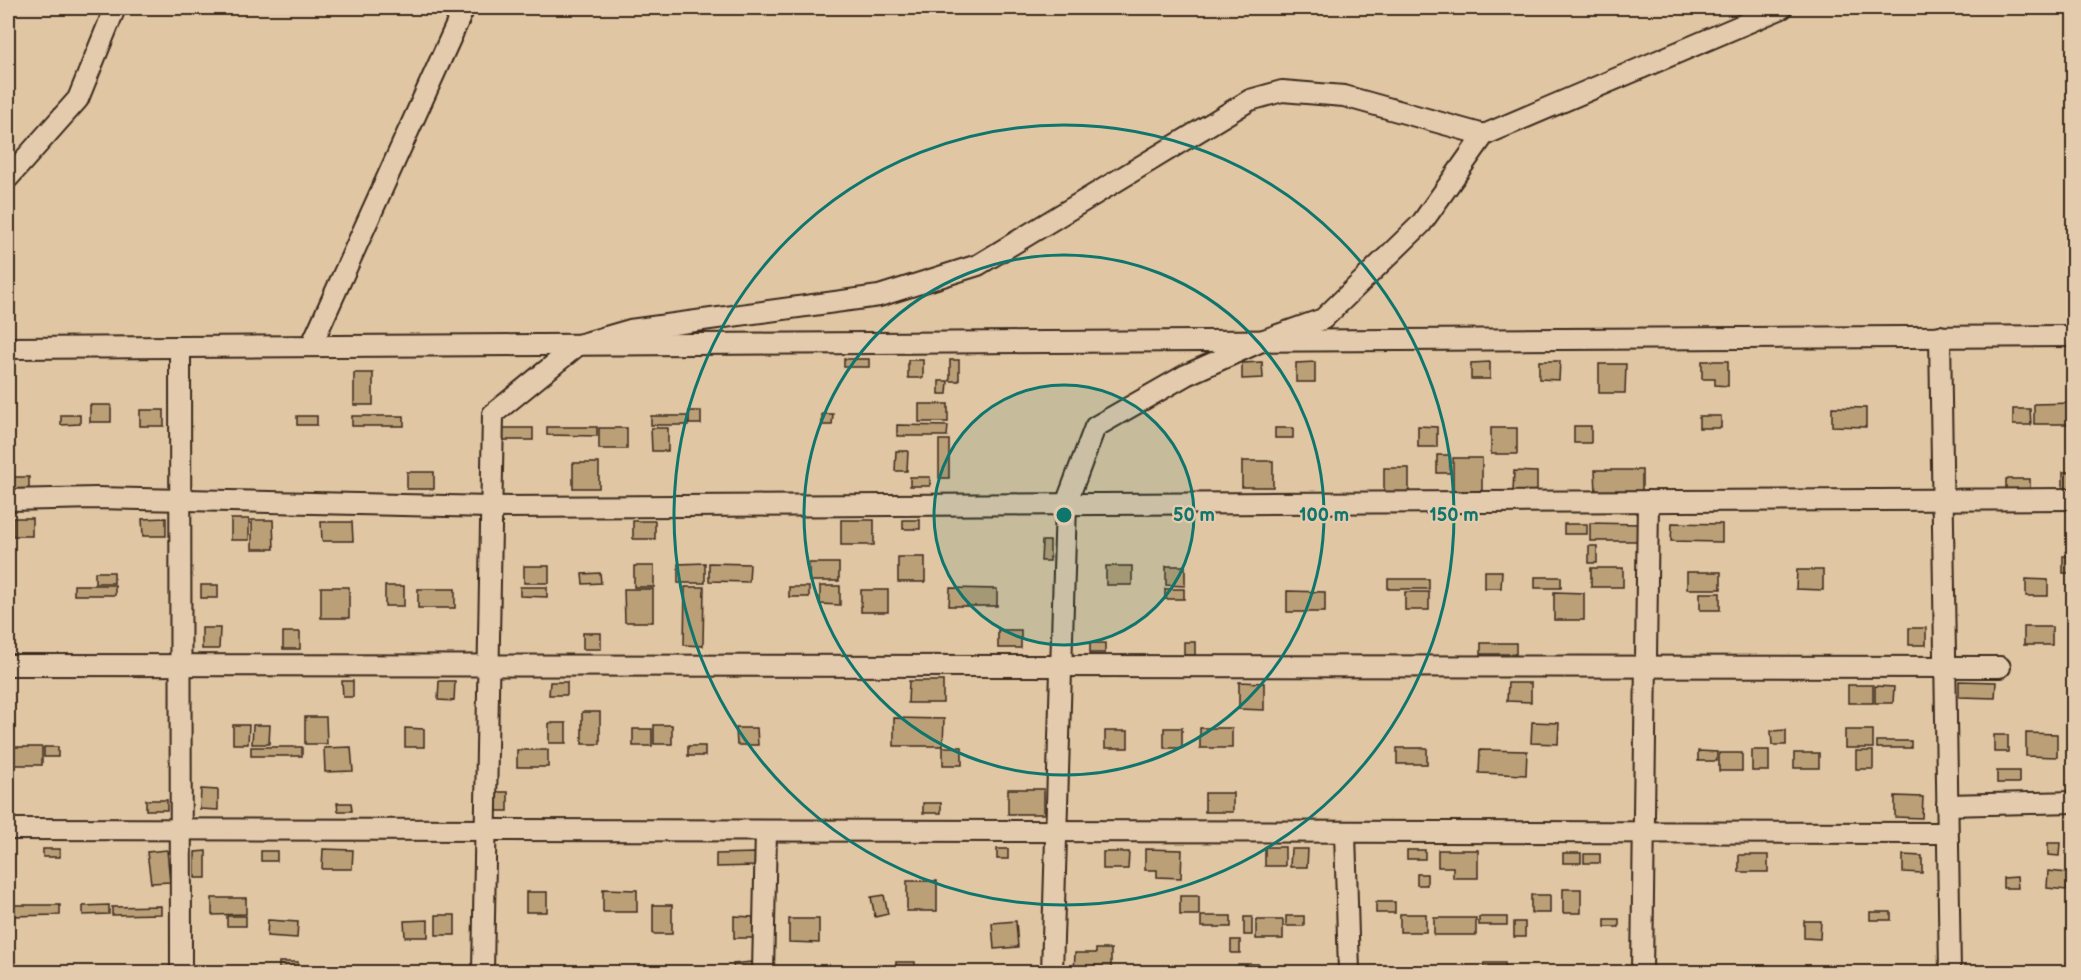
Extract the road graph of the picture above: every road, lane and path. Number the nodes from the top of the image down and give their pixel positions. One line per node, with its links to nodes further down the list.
1 (115, 8): 5 (street)
2 (464, 8): 10 (street)
3 (1782, 8): 4 (street)
4 (1484, 135): 8 (street); 9 (street)
5 (8, 178)
6 (1940, 336): 7 (street); 8 (street); 16 (street)
7 (2073, 336)
8 (1264, 340): 9 (street); 18 (street)
9 (578, 345): 10 (street); 19 (street)
10 (310, 346): 11 (street)
11 (180, 347): 12 (street); 15 (street)
12 (8, 348)
13 (2073, 499): 16 (street)
14 (8, 500): 15 (street)
15 (181, 500): 19 (street); 21 (street)
16 (1942, 500): 17 (street); 25 (street)
17 (1648, 501): 18 (street); 24 (street)
18 (1066, 504): 19 (street); 23 (street)
19 (491, 507): 22 (street)
20 (8, 665): 21 (street)
21 (181, 665): 22 (street); 30 (street)
22 (488, 666): 23 (street); 31 (street)
23 (1061, 666): 24 (street); 33 (street)
24 (1646, 666): 25 (street); 35 (street)
25 (1945, 667): 26 (street); 28 (street)
26 (2000, 667)
27 (2073, 802): 28 (street)
28 (1947, 805): 36 (street)
29 (8, 829): 30 (street)
30 (181, 830): 31 (street); 37 (street)
31 (485, 830): 32 (street); 38 (street)
32 (766, 831): 33 (street); 39 (street)
33 (1056, 831): 34 (street); 40 (street)
34 (1345, 832): 35 (street); 41 (street)
35 (1644, 832): 36 (street); 42 (street)
36 (1947, 833): 43 (street)
37 (181, 972)
38 (483, 972)
39 (763, 972)
40 (1052, 972)
41 (1349, 972)
42 (1642, 972)
43 (1950, 972)

